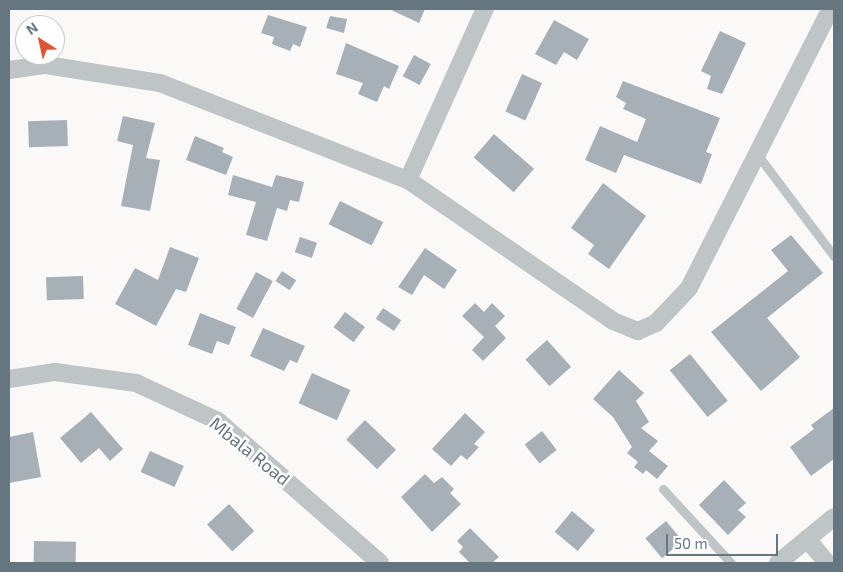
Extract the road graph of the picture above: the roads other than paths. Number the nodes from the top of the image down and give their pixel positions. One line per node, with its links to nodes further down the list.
1 (485, 9): 5 (street)
2 (830, 10): 4 (street)
3 (9, 70): 5 (street)
4 (757, 154): 5 (street); 6 (lane)
5 (408, 180)
6 (834, 256)
7 (9, 379): 11 (street, Mbala Road)
8 (663, 489): 12 (lane)
9 (834, 517): 10 (street)
10 (807, 539): 13 (street); 14 (street)
11 (380, 563)
12 (731, 563)
13 (778, 563)
14 (827, 563)

